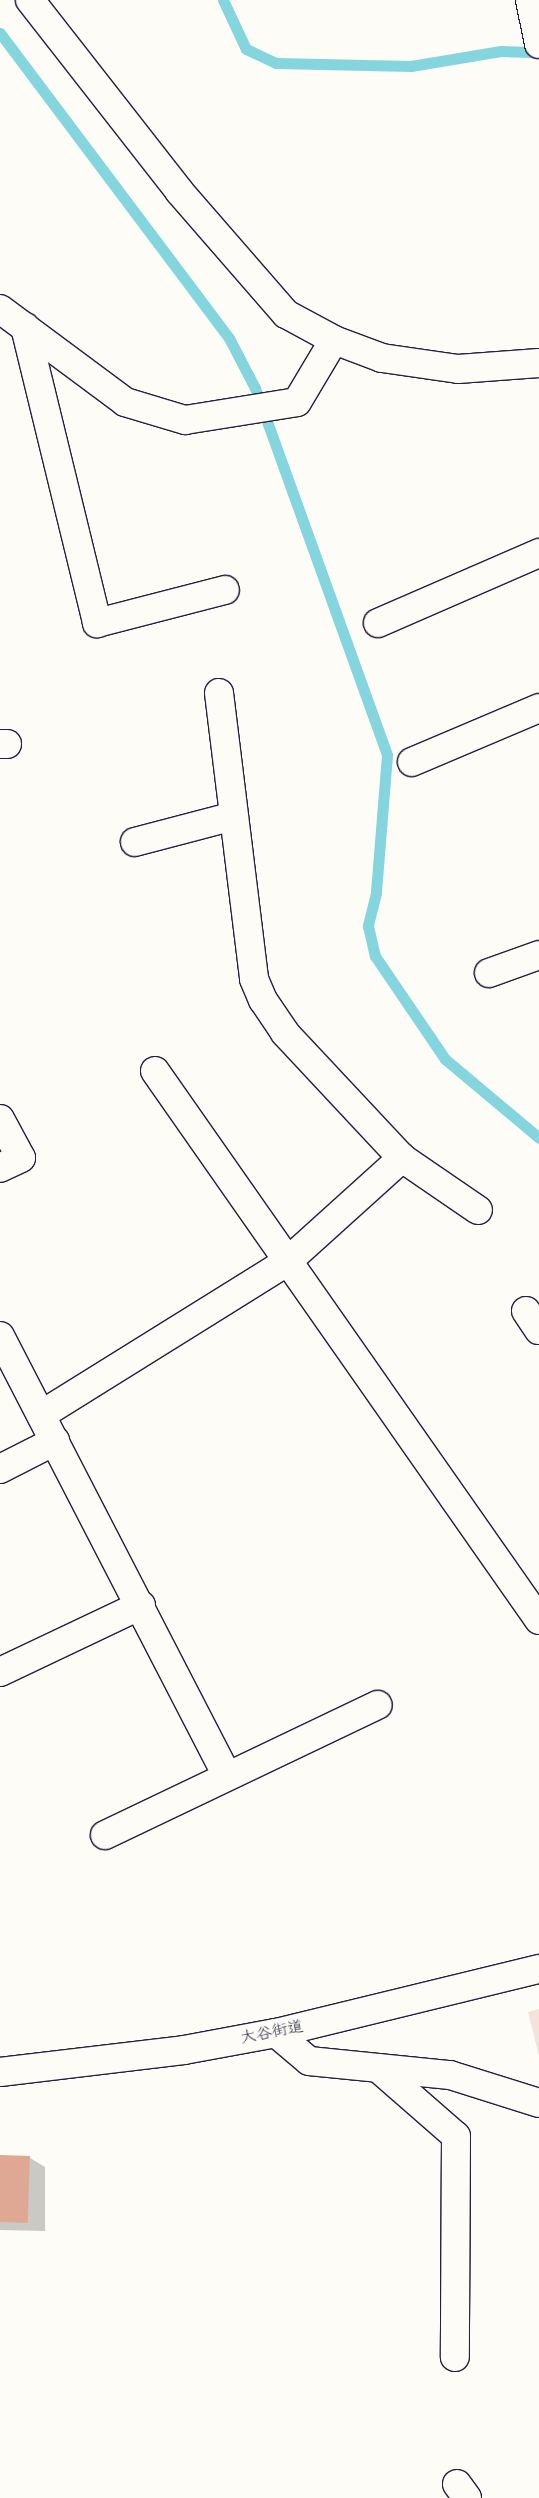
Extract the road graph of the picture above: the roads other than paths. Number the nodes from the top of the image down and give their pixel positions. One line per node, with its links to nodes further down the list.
1 (30, 0): 6 (street)
2 (530, 0): 3 (street)
3 (537, 36)
4 (0, 308): 5 (street)
5 (25, 328): 6 (street); 9 (street)
6 (334, 340): 7 (street)
7 (539, 363)
8 (539, 552): 10 (street)
9 (225, 590)
10 (378, 623)
11 (219, 693): 14 (street)
12 (539, 708): 13 (street)
13 (412, 762)
14 (234, 816): 15 (street); 20 (street)
15 (135, 842)
16 (539, 955): 17 (street)
17 (489, 973)
18 (156, 1071): 23 (street)
19 (0, 1120): 21 (street)
20 (402, 1158): 22 (street); 23 (street)
21 (0, 1168)
22 (478, 1210)
23 (288, 1261): 25 (street); 29 (street)
24 (0, 1336): 25 (street)
25 (41, 1415): 26 (street)
26 (54, 1441): 27 (street); 28 (street)
27 (0, 1469)
28 (140, 1605): 30 (street); 32 (street)
29 (539, 1620)
30 (0, 1672)
31 (378, 1705): 32 (street)
32 (227, 1776): 33 (street)
33 (105, 1835)
34 (539, 1970): 35 (street, 大谷街道)
35 (276, 2033): 36 (street); 37 (street, 大谷街道)
36 (378, 2068): 38 (street); 39 (street)
37 (0, 2072)
38 (539, 2103)
39 (455, 2357)

